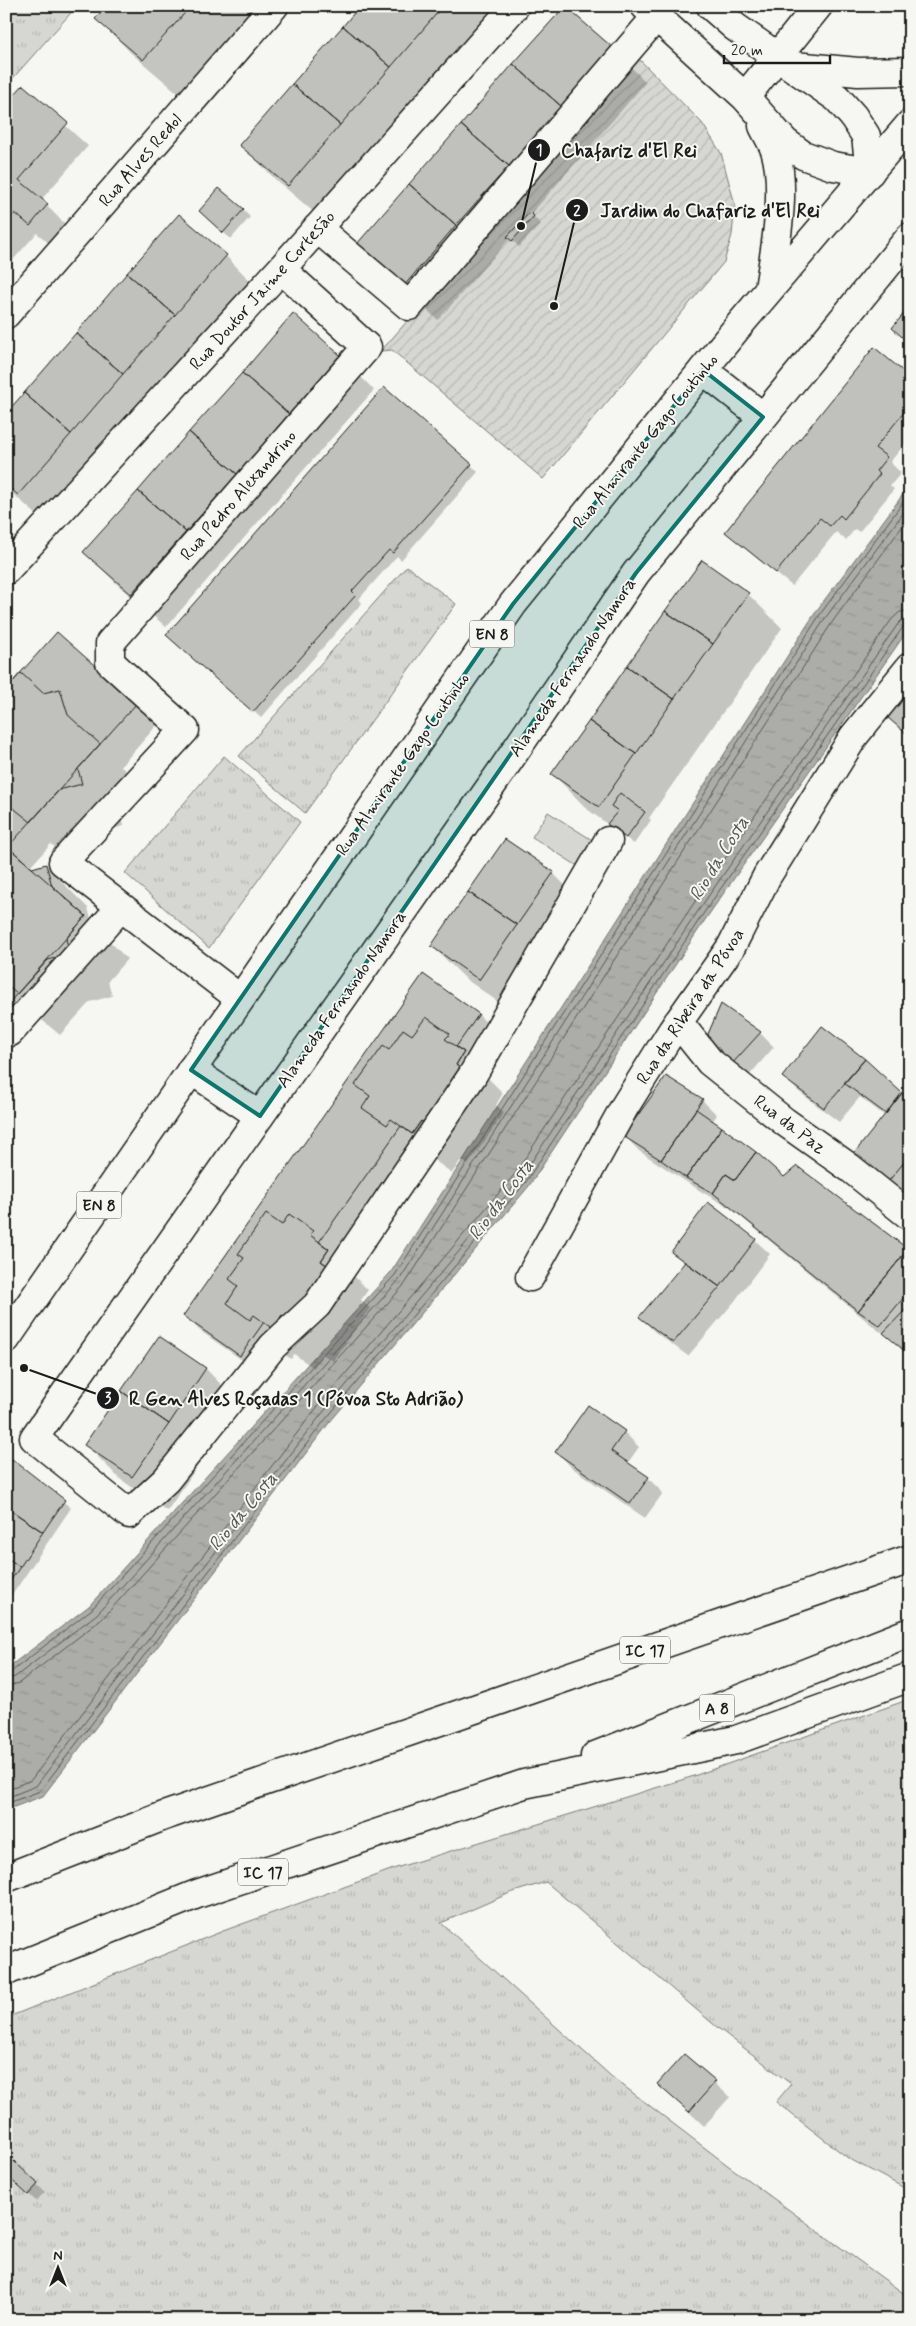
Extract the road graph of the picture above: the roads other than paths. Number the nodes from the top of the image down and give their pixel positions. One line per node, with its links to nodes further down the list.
1 (274, 6): 15 (main road, Rua Alves Redol)
2 (515, 6): 11 (main road, Rua Doutor Jaime Cortesão)
3 (711, 6): 6 (main road)
4 (818, 6): 6 (main road)
5 (651, 11): 8 (main road); 11 (main road)
6 (785, 61): 7 (main road); 8 (main road); 10 (main road)
7 (910, 71)
8 (751, 105): 10 (main road); 14 (main road)
9 (910, 124): 10 (main road, Rua Almirante Gago Coutinho / EN 8)
10 (870, 172): 14 (main road, Rua Almirante Gago Coutinho / EN 8)
11 (317, 228): 13 (main road, Rua Doutor Jaime Cortesão)
12 (910, 237): 17 (main road, Alameda Fernando Namora)
13 (281, 269): 18 (main road, Rua Doutor Jaime Cortesão); 21 (main road, Rua Pedro Alexandrino)
14 (769, 289): 16 (main road, Rua Almirante Gago Coutinho / EN 8)
15 (6, 314)
16 (703, 370): 17 (main road); 22 (main road, Rua Almirante Gago Coutinho / EN 8)
17 (762, 417): 26 (main road, Alameda Fernando Namora)
18 (6, 570)
19 (910, 668): 23 (main road, Rua da Ribeira da Póvoa)
20 (608, 841): 26 (main road, Alameda Fernando Namora)
21 (122, 907): 22 (main road); 24 (main road)
22 (239, 998): 25 (main road, Rua Almirante Gago Coutinho / EN 8)
23 (678, 1022): 27 (main road, Rua da Paz); 28 (main road, Rua da Ribeira da Póvoa)
24 (8, 1032)
25 (191, 1070): 26 (main road); 29 (main road, Rua Almirante Gago Coutinho / EN 8)
26 (260, 1116)
27 (910, 1216)
28 (530, 1277)
29 (6, 1339)
30 (910, 1559): 34 (main road, IC 17)
31 (910, 1632): 33 (main road, A 8)
32 (910, 1677): 33 (main road, IC 17)
33 (524, 1784): 35 (main road, IC 17)
34 (6, 1878)
35 (6, 1971)

